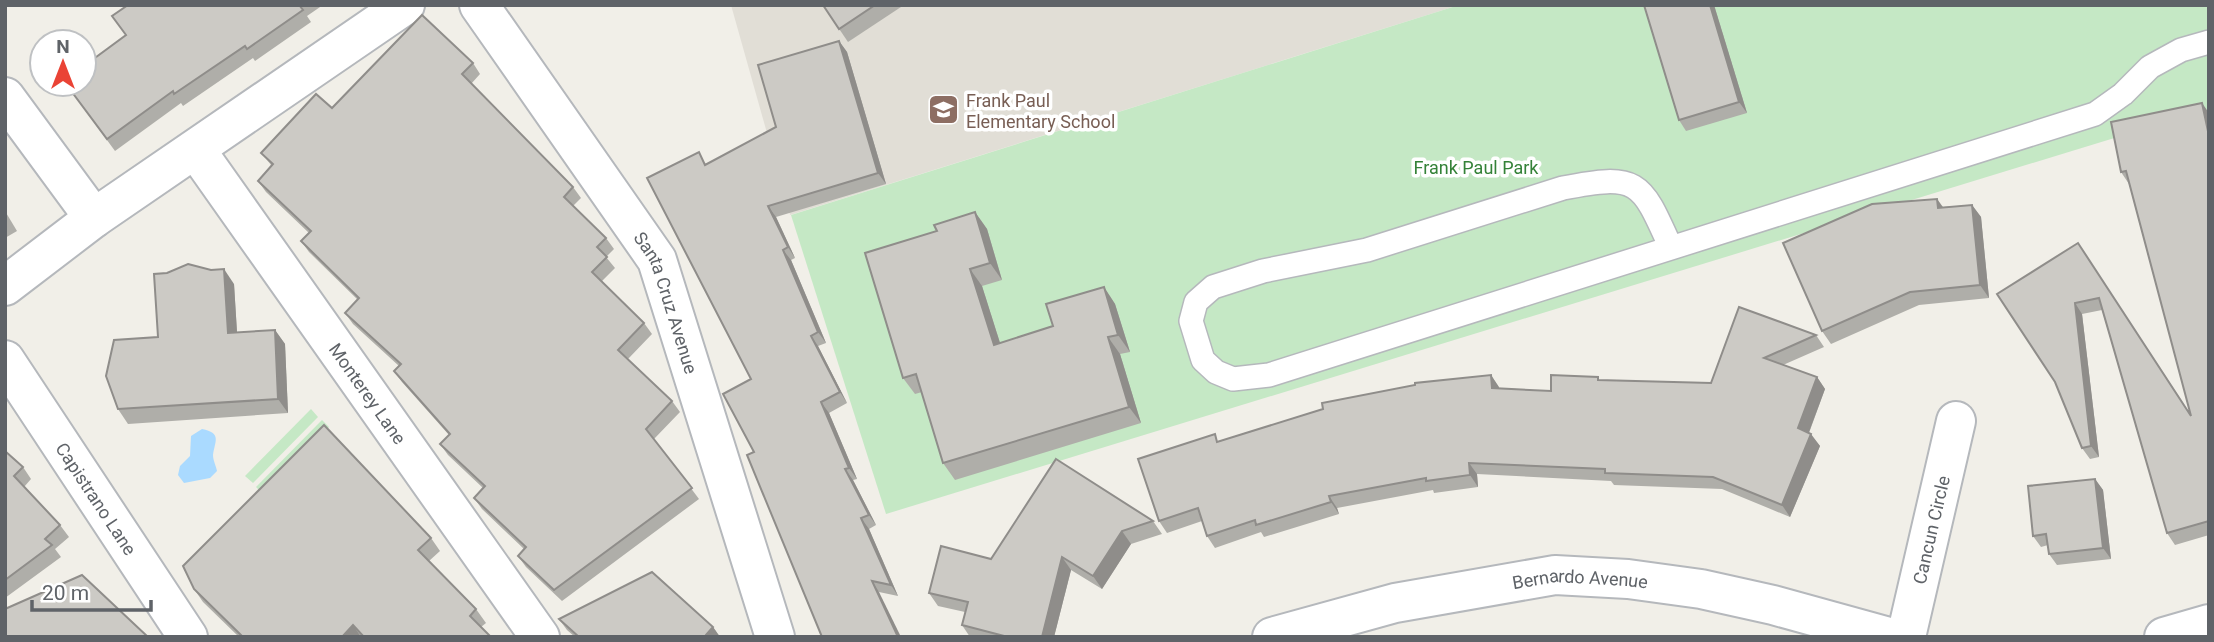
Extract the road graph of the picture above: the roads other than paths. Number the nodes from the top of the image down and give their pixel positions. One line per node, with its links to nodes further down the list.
1 (405, 5): 5 (street)
2 (479, 5): 14 (street, Santa Cruz Avenue)
3 (2209, 42): 7 (lane)
4 (5, 97): 6 (street)
5 (196, 150): 6 (street); 13 (street, Monterey Lane)
6 (94, 218): 8 (street)
7 (1671, 248): 7 (lane)
8 (5, 286)
9 (5, 360): 12 (street, Capistrano Lane)
10 (1956, 421): 17 (street, Cancun Circle)
11 (2209, 624): 18 (street)
12 (188, 637)
13 (540, 637)
14 (775, 637)
15 (1272, 637): 16 (street, Bernardo Avenue)
16 (1889, 637)
17 (1906, 637)
18 (2164, 637)

